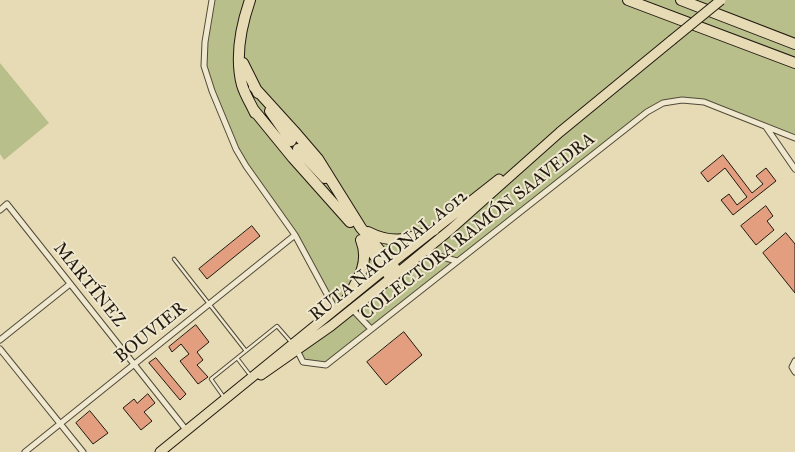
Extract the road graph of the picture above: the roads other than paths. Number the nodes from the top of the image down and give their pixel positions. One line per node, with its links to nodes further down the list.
1 (212, 0): 23 (street)
2 (245, 0): 8 (highway)
3 (250, 0): 8 (highway)
4 (254, 0): 8 (highway)
5 (628, 0): 11 (highway)
6 (681, 0): 9 (highway)
7 (720, 0): 15 (main road, RUTA NACIONAL A012, bridge)
8 (245, 14): 10 (highway)
9 (795, 44)
10 (240, 55): 12 (highway); 13 (highway)
11 (795, 63)
12 (254, 87): 13 (highway); 19 (highway)
13 (253, 109): 18 (highway)
14 (765, 126): 16 (street); 17 (street); 26 (street, COLECTORA RAMÓN SAAVEDRA)
15 (560, 132): 21 (main road, RUTA NACIONAL A012); 24 (main road, RUTA NACIONAL A012)
16 (795, 138)
17 (795, 169)
18 (319, 187): 19 (highway); 22 (highway)
19 (336, 190): 22 (highway)
20 (0, 210): 29 (street, MARTÍNEZ)
21 (434, 230): 22 (highway); 27 (main road, RUTA NACIONAL A012)
22 (360, 231): 27 (highway); 30 (highway)
23 (295, 235): 31 (street, BOUVIER); 32 (street)
24 (424, 252): 26 (street); 28 (main road, RUTA NACIONAL A012)
25 (174, 259): 31 (lane)
26 (457, 261): 34 (street, COLECTORA RAMÓN SAAVEDRA)
27 (388, 266): 28 (highway); 30 (main road, RUTA NACIONAL A012)
28 (395, 275): 33 (main road, RUTA NACIONAL A012)
29 (70, 284): 35 (street); 41 (street, MARTÍNEZ)
30 (347, 300): 32 (main road, RUTA NACIONAL A012)
31 (209, 304): 38 (lane); 41 (street, BOUVIER)
32 (335, 309): 36 (main road, RUTA NACIONAL A012)
33 (352, 309): 34 (street); 36 (main road, RUTA NACIONAL A012)
34 (371, 329): 36 (street, COLECTORA RAMÓN SAAVEDRA)
35 (0, 340)
36 (295, 346): 38 (lane); 43 (main road, RUTA NACIONAL A012)
37 (0, 349): 45 (street)
38 (246, 351): 39 (lane)
39 (237, 358): 43 (lane); 44 (lane)
40 (795, 361): 42 (street)
41 (134, 364): 45 (street, BOUVIER); 46 (street, MARTÍNEZ)
42 (795, 372)
43 (253, 378): 44 (main road, RUTA NACIONAL A012)
44 (228, 398): 46 (main road, RUTA NACIONAL A012)
45 (60, 423): 47 (street, BOUVIER); 48 (street)
46 (187, 430): 49 (main road, RUTA NACIONAL A012)
47 (24, 452)
48 (83, 452)
49 (160, 452)

